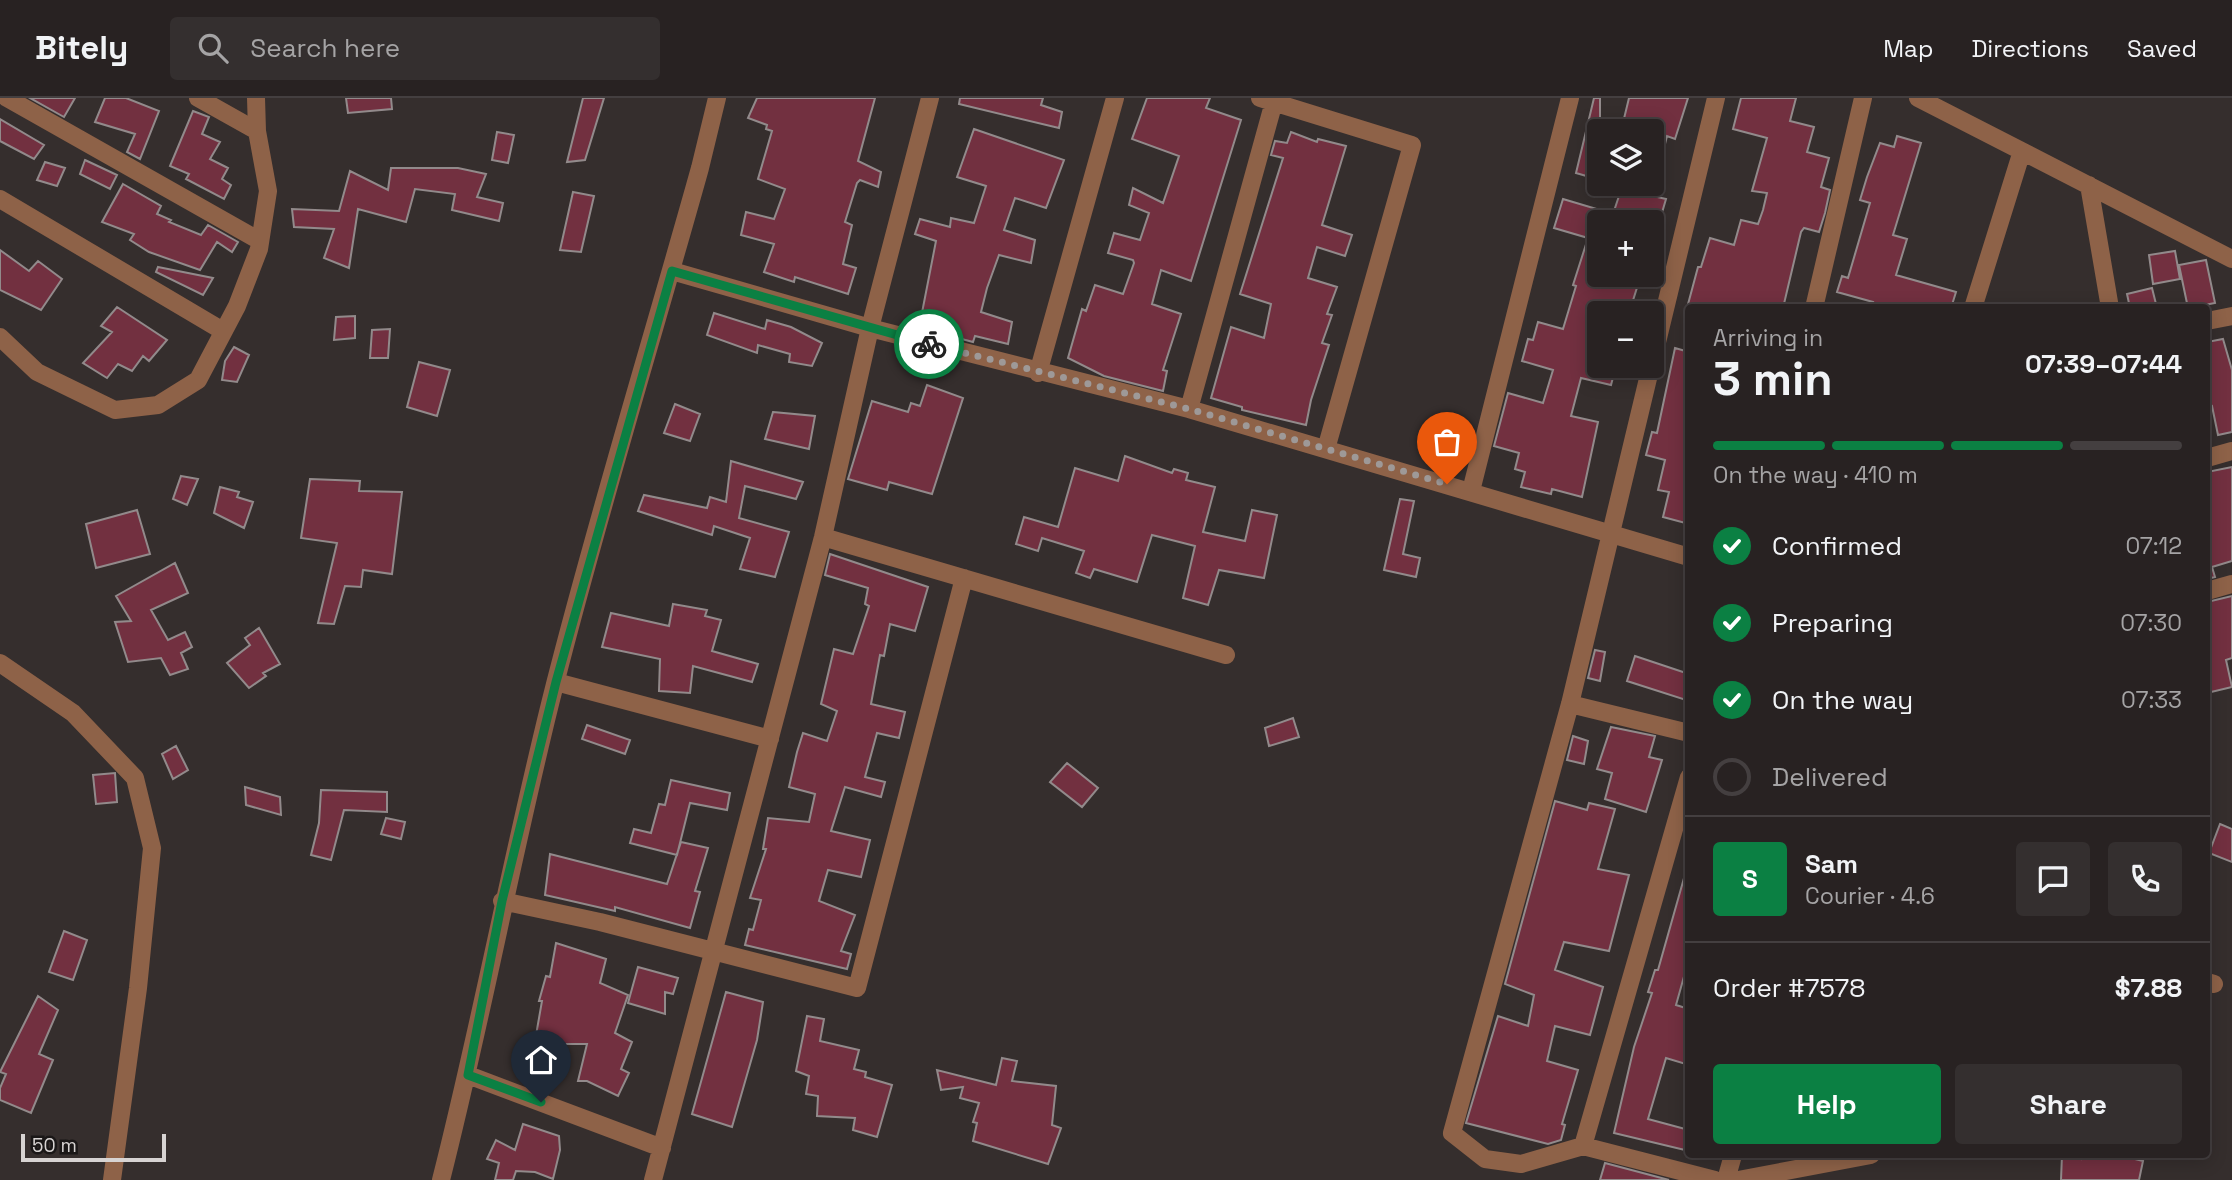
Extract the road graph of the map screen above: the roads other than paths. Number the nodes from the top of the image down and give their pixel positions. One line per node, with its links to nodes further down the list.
1 (6, 98): 16 (street)
2 (198, 98): 12 (street)
3 (256, 98): 12 (street)
4 (716, 98): 18 (street)
5 (930, 98): 25 (street)
6 (1115, 98): 28 (street)
7 (1570, 98): 34 (street)
8 (1716, 98): 22 (street)
9 (1863, 98): 19 (street)
10 (1918, 98): 13 (street)
11 (1269, 99): 30 (street); 31 (street)
12 (257, 131): 16 (street)
13 (2022, 151): 14 (street); 20 (street)
14 (2089, 185): 17 (street); 21 (street)
15 (0, 199): 26 (street)
16 (260, 241): 26 (street)
17 (2232, 259)
18 (672, 271): 25 (street); 43 (street)
19 (1815, 304)
20 (1974, 304)
21 (2109, 304)
22 (1664, 314)
23 (2232, 316): 24 (street)
24 (2210, 320)
25 (870, 328): 28 (street); 36 (street)
26 (223, 331): 27 (street)
27 (0, 337)
28 (1038, 373): 30 (street)
29 (1649, 378): 35 (street)
30 (1189, 409): 31 (street)
31 (1326, 449): 34 (street)
32 (2232, 451): 33 (street)
33 (2210, 457)
34 (1471, 491): 35 (street)
35 (1611, 532): 37 (street); 44 (street)
36 (823, 537): 38 (street); 46 (street)
37 (1685, 556)
38 (964, 578): 41 (street); 49 (street)
39 (2232, 584): 40 (street)
40 (2210, 590)
41 (1226, 655)
42 (0, 663): 55 (street)
43 (556, 682): 46 (street); 48 (street)
44 (1570, 704): 45 (street); 51 (street)
45 (1685, 732)
46 (770, 739): 49 (street)
47 (1685, 791): 51 (street)
48 (502, 901): 49 (street); 50 (street)
49 (712, 953): 52 (street)
50 (468, 1075): 52 (street); 56 (street)
51 (1583, 1146): 58 (street)
52 (662, 1148): 57 (street)
53 (1731, 1158): 59 (street)
54 (1855, 1158): 60 (street)
55 (112, 1180)
56 (441, 1180)
57 (653, 1180)
58 (1715, 1180)
59 (1726, 1180)
60 (1738, 1180)

